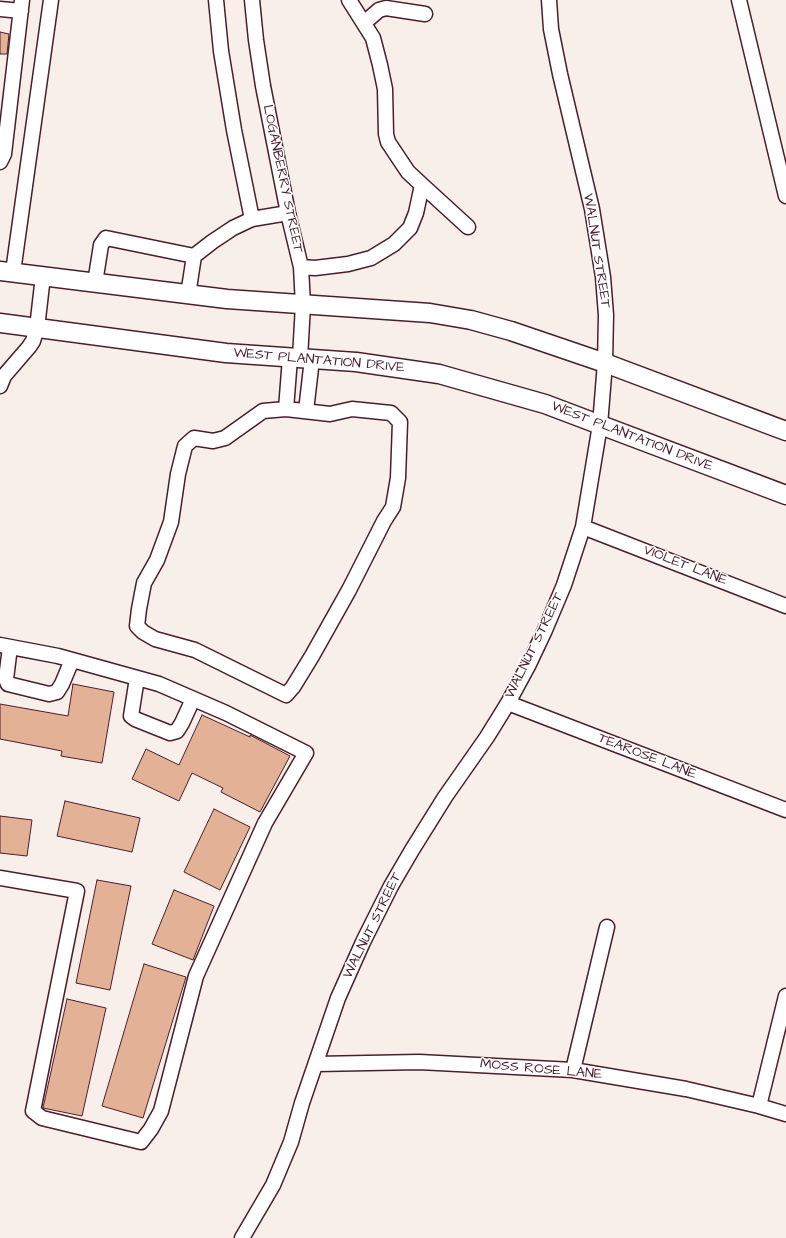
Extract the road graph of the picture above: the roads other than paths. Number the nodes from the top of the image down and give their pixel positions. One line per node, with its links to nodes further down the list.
1 (51, 0): 19 (street)
2 (216, 0): 15 (street)
3 (252, 0): 14 (street, LOGANBERRY STREET)
4 (349, 0): 10 (street)
5 (549, 0): 27 (street, WALNUT STREET)
6 (739, 0): 13 (street)
7 (21, 6): 8 (street); 11 (street)
8 (0, 9)
9 (426, 14): 10 (street)
10 (364, 23): 12 (street)
11 (0, 162)
12 (422, 185): 16 (street); 18 (street)
13 (786, 196)
14 (288, 213): 15 (street); 18 (street, LOGANBERRY STREET)
15 (252, 220): 17 (street)
16 (468, 227)
17 (194, 256): 21 (street); 22 (street)
18 (302, 267): 23 (street, LOGANBERRY STREET)
19 (6, 272): 20 (main road)
20 (43, 276): 21 (main road); 25 (street)
21 (96, 283): 22 (main road)
22 (188, 295): 23 (main road)
23 (303, 305): 26 (street, LOGANBERRY STREET); 27 (main road)
24 (0, 323): 25 (main road, WEST PLANTATION DRIVE)
25 (37, 328): 26 (main road, WEST PLANTATION DRIVE); 28 (street)
26 (301, 358): 29 (street); 30 (street); 31 (main road, WEST PLANTATION DRIVE)
27 (605, 363): 31 (street, WALNUT STREET); 32 (main road)
28 (0, 386)
29 (286, 409): 30 (street); 30 (street)
30 (306, 411)
31 (600, 425): 33 (main road, WEST PLANTATION DRIVE); 34 (street, WALNUT STREET)
32 (786, 431)
33 (786, 495)
34 (583, 526): 35 (street, VIOLET LANE); 40 (street, WALNUT STREET)
35 (786, 606)
36 (5, 646): 37 (street); 37 (street)
37 (72, 660): 38 (street)
38 (137, 678): 39 (street); 39 (street)
39 (193, 699): 42 (street)
40 (508, 703): 41 (street, TEAROSE LANE); 45 (street, WALNUT STREET)
41 (786, 810)
42 (0, 878)
43 (606, 927): 46 (street)
44 (786, 996): 47 (street)
45 (316, 1064): 46 (street, MOSS ROSE LANE); 49 (street, WALNUT STREET)
46 (574, 1070): 47 (street, MOSS ROSE LANE)
47 (759, 1106): 48 (street, MOSS ROSE LANE)
48 (786, 1114)
49 (242, 1238)

